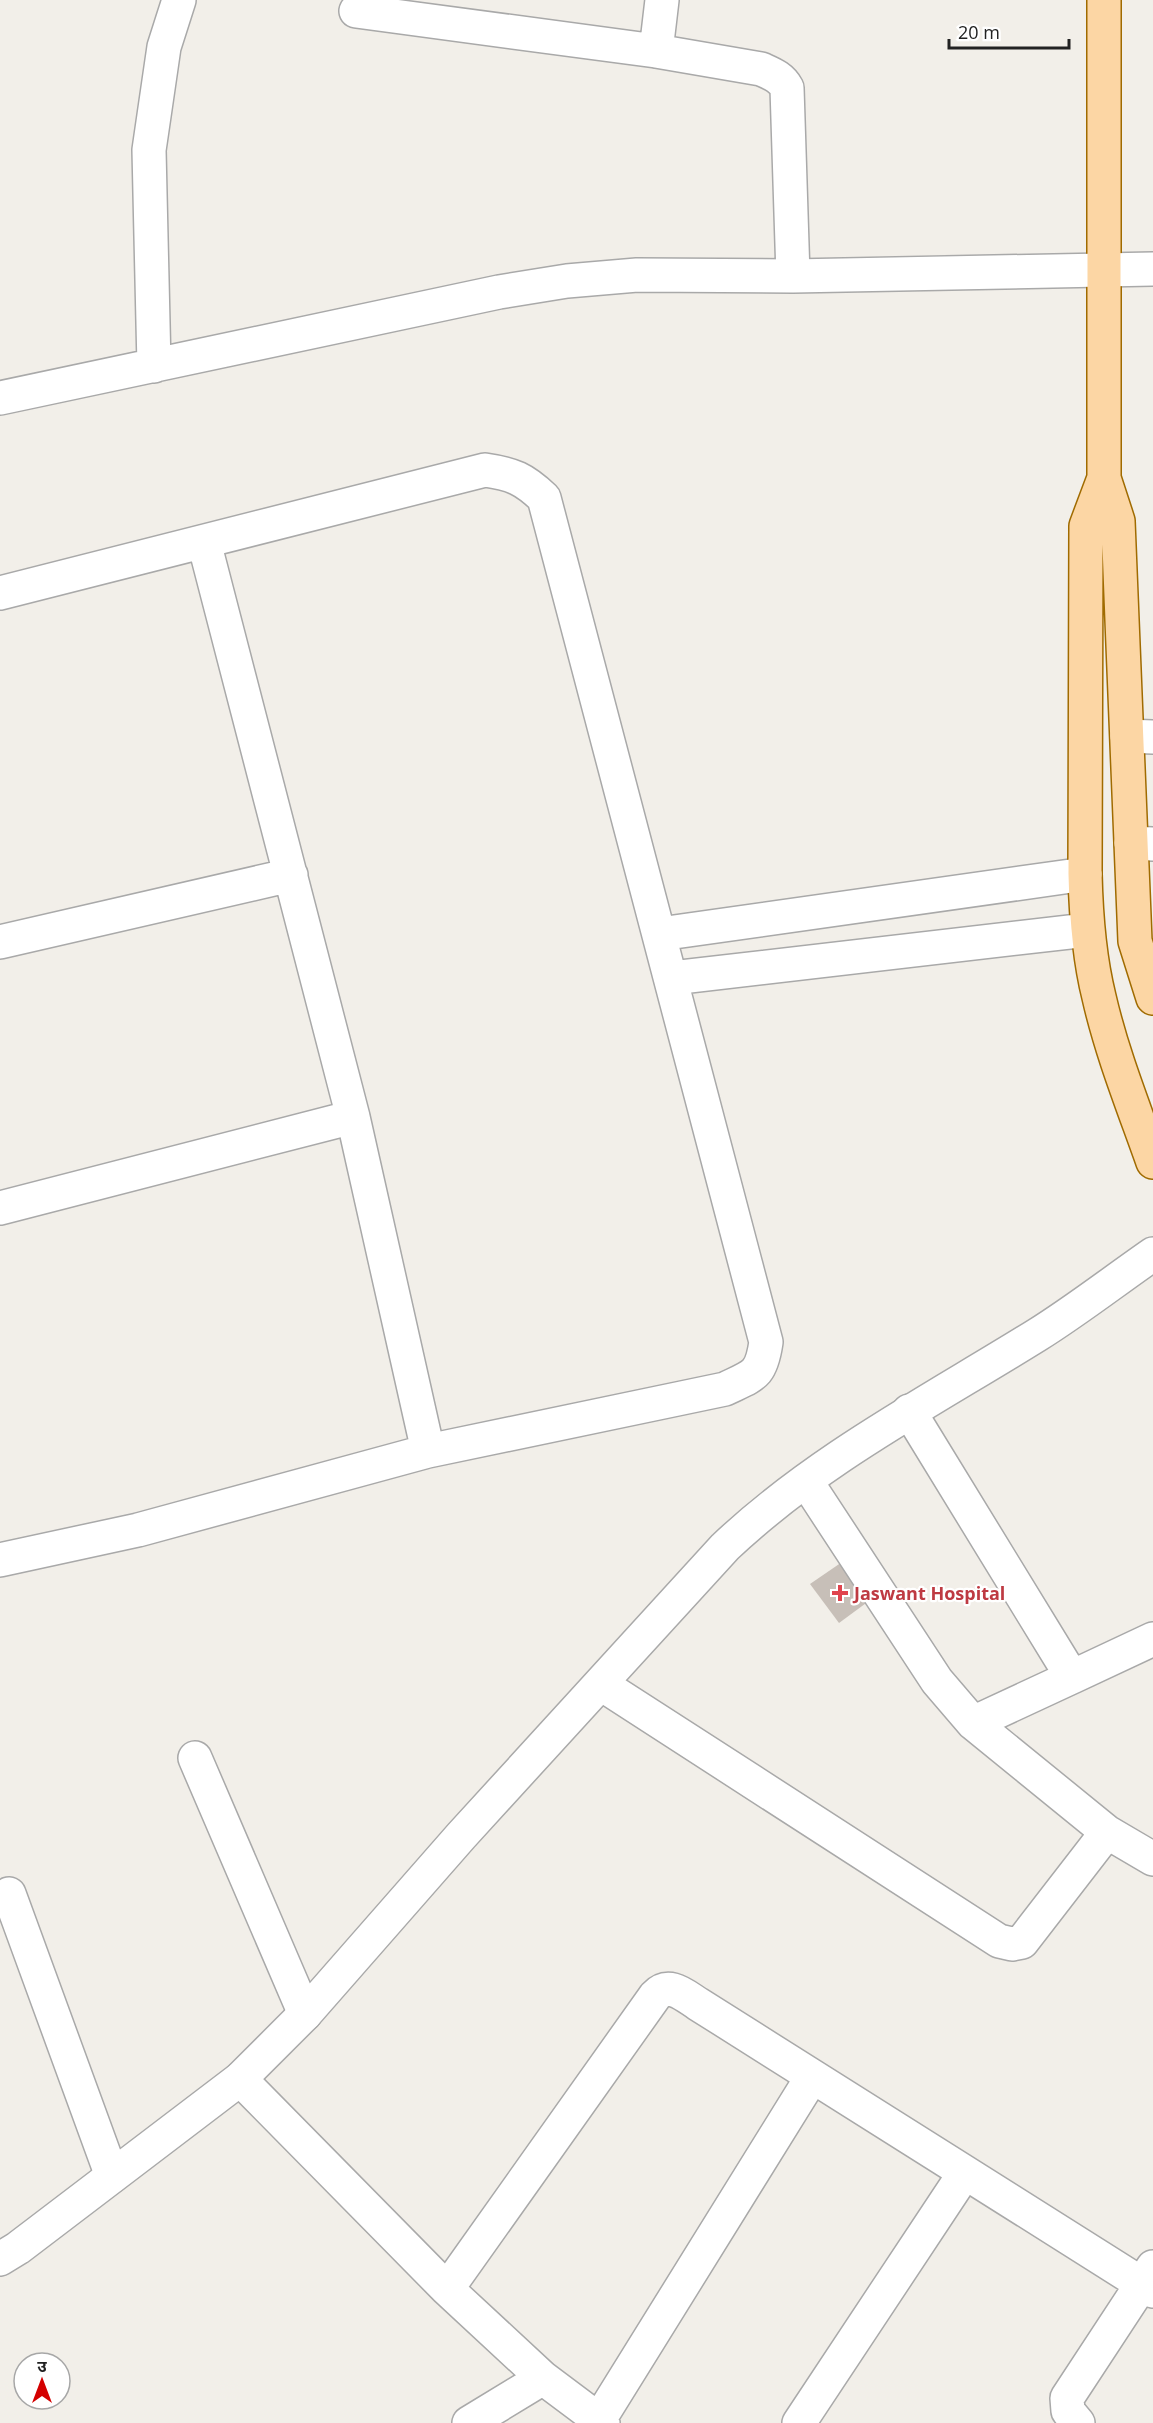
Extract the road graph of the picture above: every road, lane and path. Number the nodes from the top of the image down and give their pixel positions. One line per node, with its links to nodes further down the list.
1 (179, 0): 9 (street)
2 (662, 0): 5 (street)
3 (1104, 0): 6 (main road)
4 (356, 11): 5 (street)
5 (656, 51): 8 (street)
6 (1104, 269): 7 (street); 8 (street); 11 (main road)
7 (1153, 269)
8 (793, 276): 9 (street)
9 (154, 366): 10 (street)
10 (0, 398)
11 (1104, 478): 14 (main road); 16 (main road)
12 (204, 542): 13 (street); 17 (street); 19 (street)
13 (0, 593)
14 (1140, 737): 15 (main road)
15 (1142, 843): 22 (main road)
16 (1085, 874): 18 (main road); 19 (street)
17 (291, 875): 20 (street); 23 (street)
18 (1087, 930): 21 (street); 24 (main road)
19 (660, 934): 21 (street)
20 (0, 942)
21 (672, 978): 28 (street)
22 (1153, 998)
23 (353, 1117): 25 (street); 28 (street)
24 (1153, 1162)
25 (0, 1208)
26 (1153, 1254): 27 (street)
27 (909, 1412): 29 (street); 32 (street)
28 (428, 1451): 30 (street)
29 (806, 1480): 33 (street); 34 (street)
30 (0, 1560)
31 (1153, 1639): 32 (street)
32 (1072, 1677): 34 (street)
33 (602, 1684): 36 (street); 39 (street)
34 (973, 1723): 36 (street)
35 (195, 1758): 39 (street)
36 (1107, 1832): 37 (street)
37 (1153, 1859)
38 (9, 1894): 43 (street)
39 (305, 2014): 41 (street)
40 (812, 2077): 42 (street); 46 (street); 48 (street)
41 (240, 2079): 43 (street); 46 (street)
42 (964, 2174): 45 (street); 50 (street)
43 (112, 2176): 44 (street)
44 (0, 2259)
45 (1149, 2280): 51 (street)
46 (447, 2289): 47 (street)
47 (543, 2378): 48 (street); 49 (street)
48 (601, 2422)
49 (469, 2423)
50 (799, 2423)
51 (1078, 2423)

